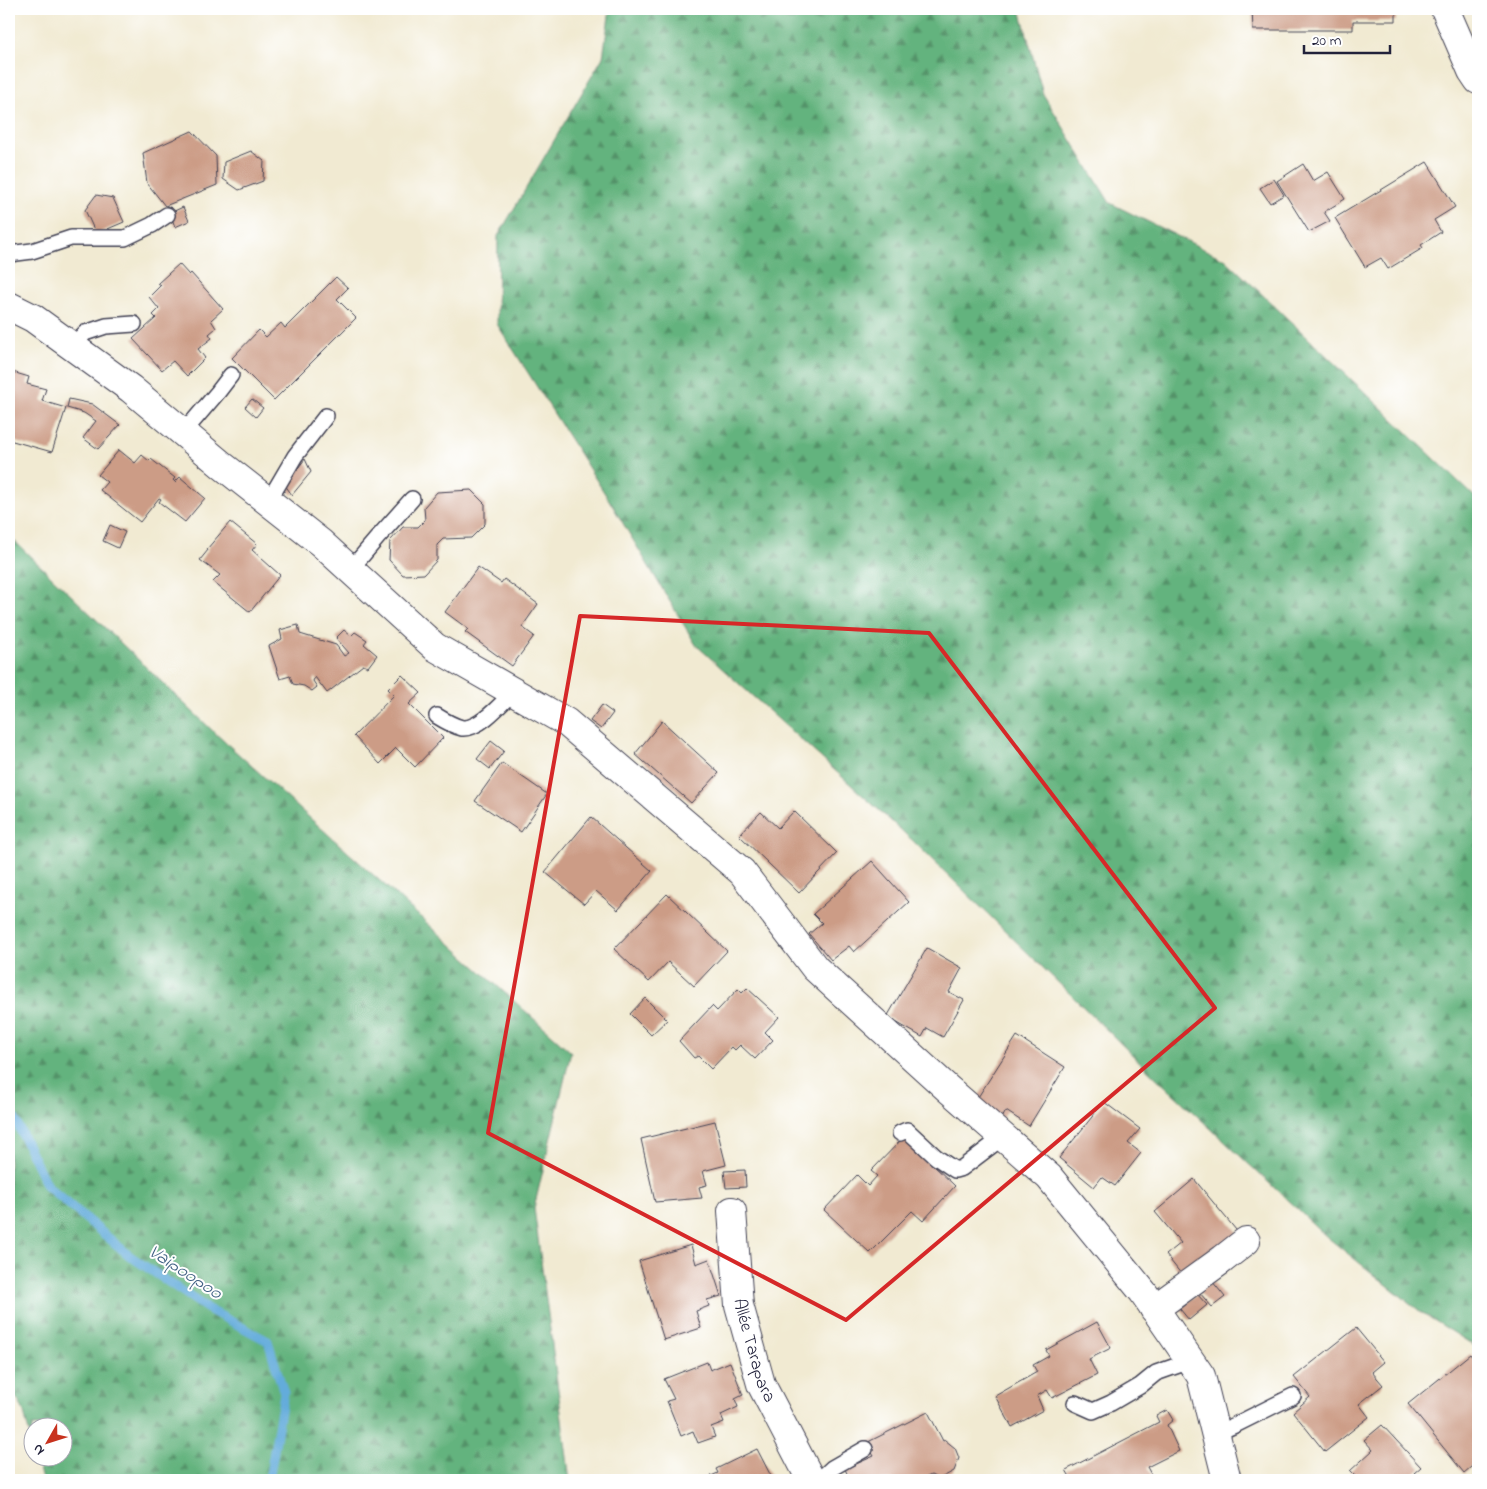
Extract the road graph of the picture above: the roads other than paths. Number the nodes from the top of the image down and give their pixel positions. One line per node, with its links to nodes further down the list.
1 (1445, 9): 2 (main road)
2 (1478, 80)
3 (167, 215): 4 (lane)
4 (9, 254)
5 (9, 306): 7 (main road)
6 (134, 324): 7 (lane)
7 (72, 346): 10 (main road)
8 (231, 375): 10 (lane)
9 (326, 416): 12 (lane)
10 (183, 433): 12 (main road)
11 (412, 500): 13 (lane)
12 (268, 502): 13 (main road)
13 (350, 570): 14 (main road)
14 (513, 692): 15 (lane); 17 (main road)
15 (437, 716)
16 (900, 1133): 17 (lane)
17 (1003, 1137): 20 (main road)
18 (732, 1211): 26 (main road, Allée Tarapara)
19 (1246, 1241): 20 (main road)
20 (1154, 1309): 21 (main road)
21 (1190, 1361): 23 (lane); 24 (main road)
22 (1293, 1396): 24 (lane)
23 (1075, 1403)
24 (1215, 1434): 28 (main road)
25 (865, 1449): 27 (lane)
26 (811, 1480)
27 (819, 1480)
28 (1227, 1480)

